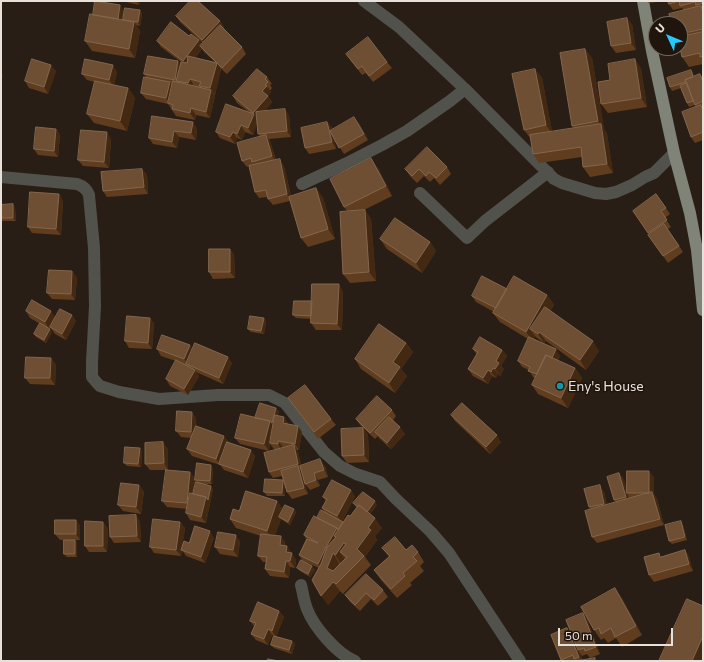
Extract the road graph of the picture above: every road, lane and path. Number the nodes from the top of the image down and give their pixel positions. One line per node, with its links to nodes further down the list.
1 (364, 1): 3 (street)
2 (643, 1): 4 (main road)
3 (465, 89): 5 (street); 7 (street)
4 (674, 153): 5 (street); 9 (main road)
5 (548, 172): 8 (street)
6 (1, 177): 13 (street)
7 (302, 184)
8 (420, 193)
9 (700, 248): 10 (main road)
10 (703, 310)
11 (301, 585): 12 (street)
12 (355, 661)
13 (520, 661)

